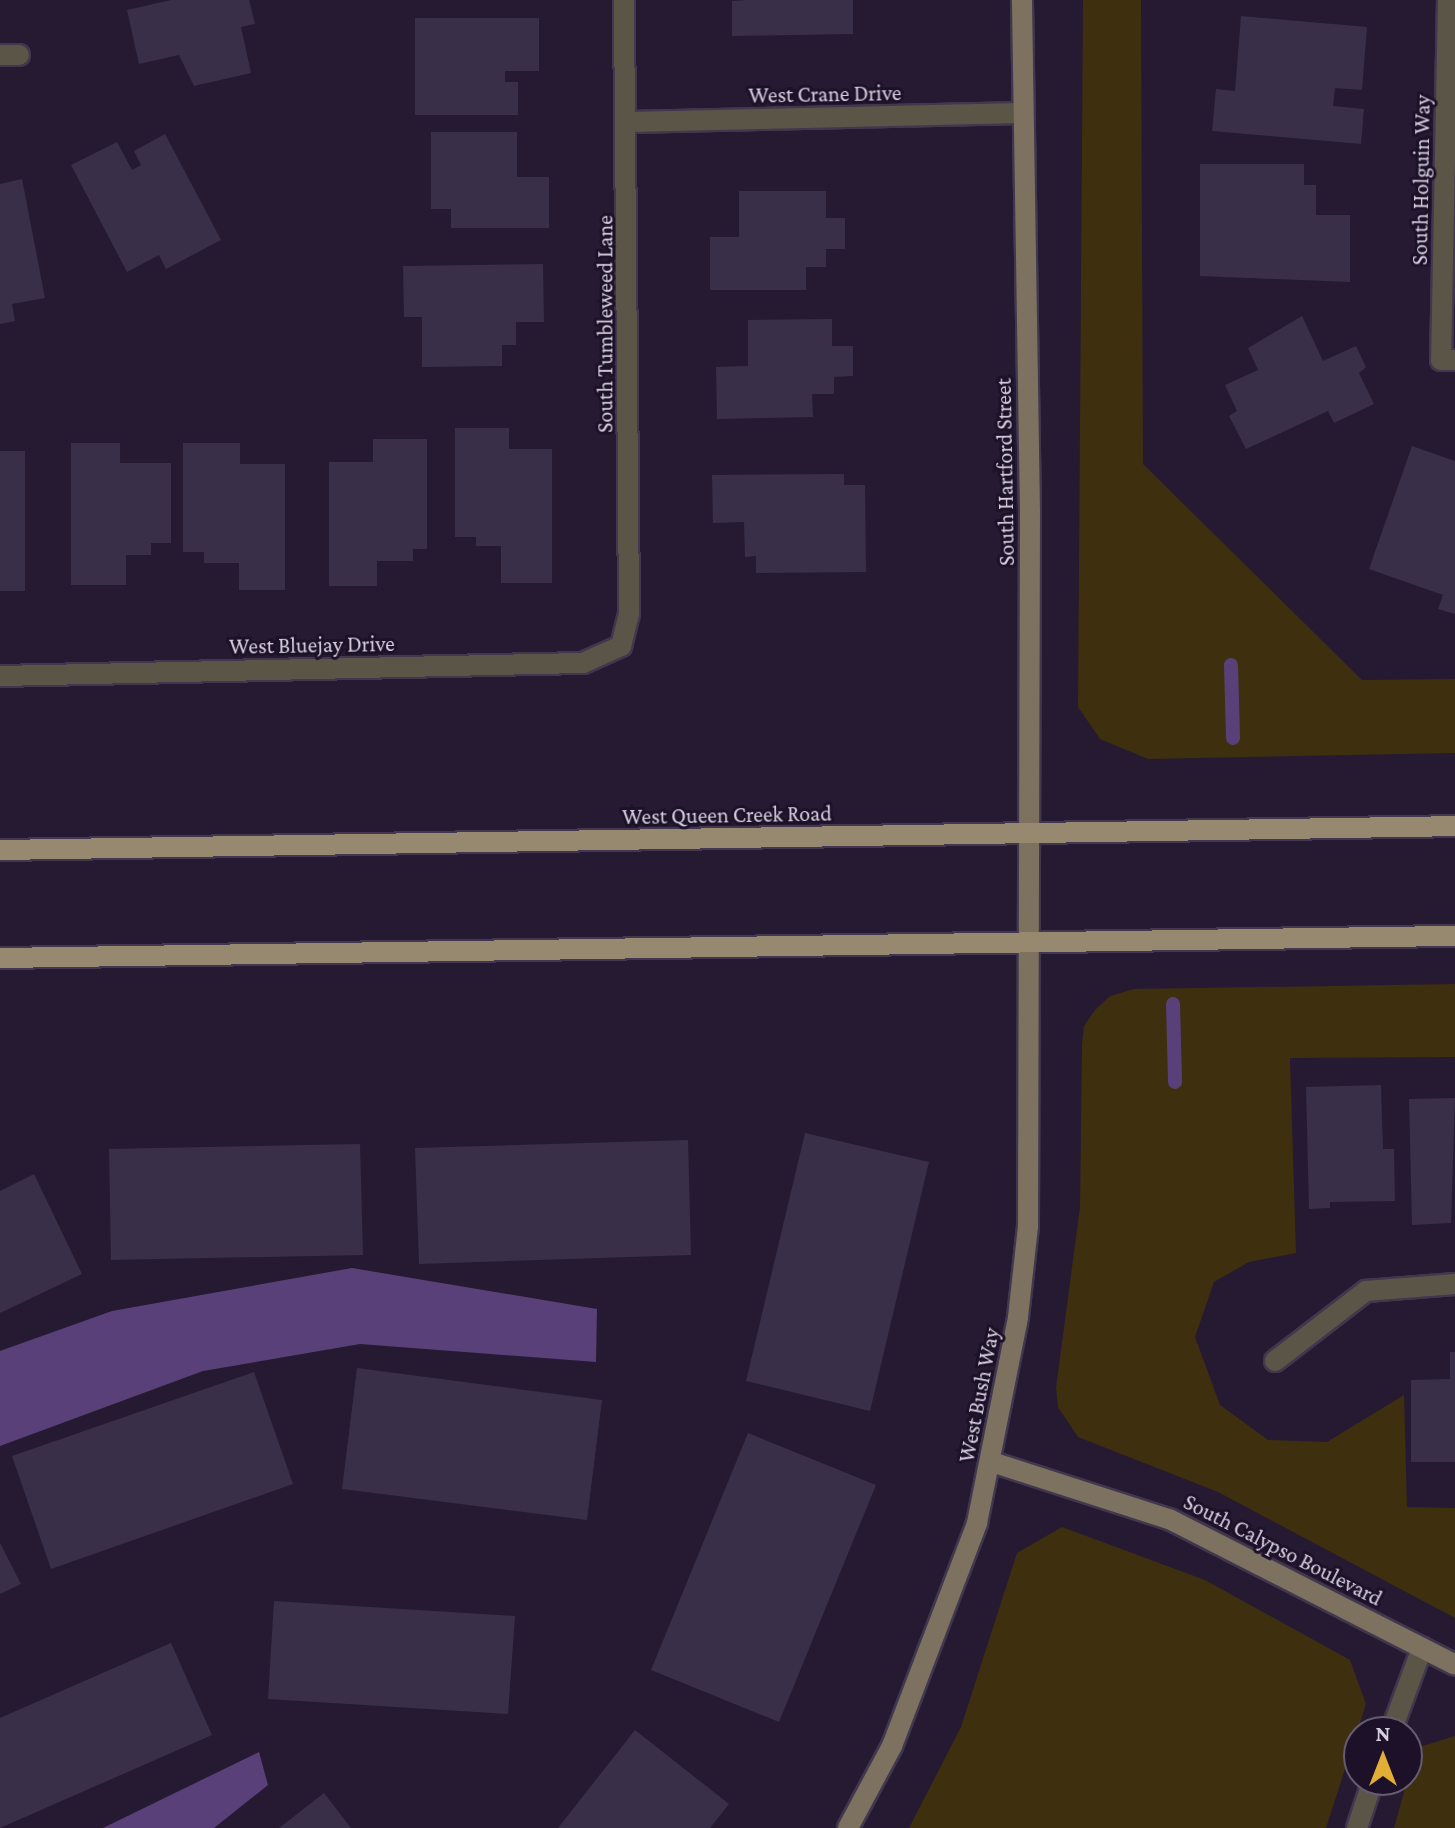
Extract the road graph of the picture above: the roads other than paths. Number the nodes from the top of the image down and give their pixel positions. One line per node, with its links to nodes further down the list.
1 (624, 0): 5 (street, South Tumbleweed Lane)
2 (1022, 0): 4 (street, South Hartford Street)
3 (1448, 0): 6 (street, South Holguin Way)
4 (1022, 113): 5 (street, West Crane Drive); 10 (street, South Hartford Street)
5 (629, 122): 7 (street, South Tumbleweed Lane)
6 (1448, 360)
7 (621, 646): 8 (street, West Bluejay Drive)
8 (0, 676)
9 (1455, 826): 10 (main road, West Queen Creek Road)
10 (1030, 834): 11 (main road, West Queen Creek Road); 13 (street, South Hartford Street)
11 (0, 850)
12 (1455, 936): 13 (main road)
13 (1031, 944): 14 (main road); 17 (street, West Bush Way)
14 (0, 958)
15 (1455, 1284): 16 (street)
16 (1275, 1361)
17 (992, 1462): 18 (street, South Calypso Boulevard); 22 (street, West Bush Way)
18 (1422, 1648): 19 (street, South Calypso Boulevard); 20 (street)
19 (1455, 1665)
20 (1397, 1716)
21 (1368, 1796): 23 (street)
22 (848, 1828)
23 (1357, 1828)

